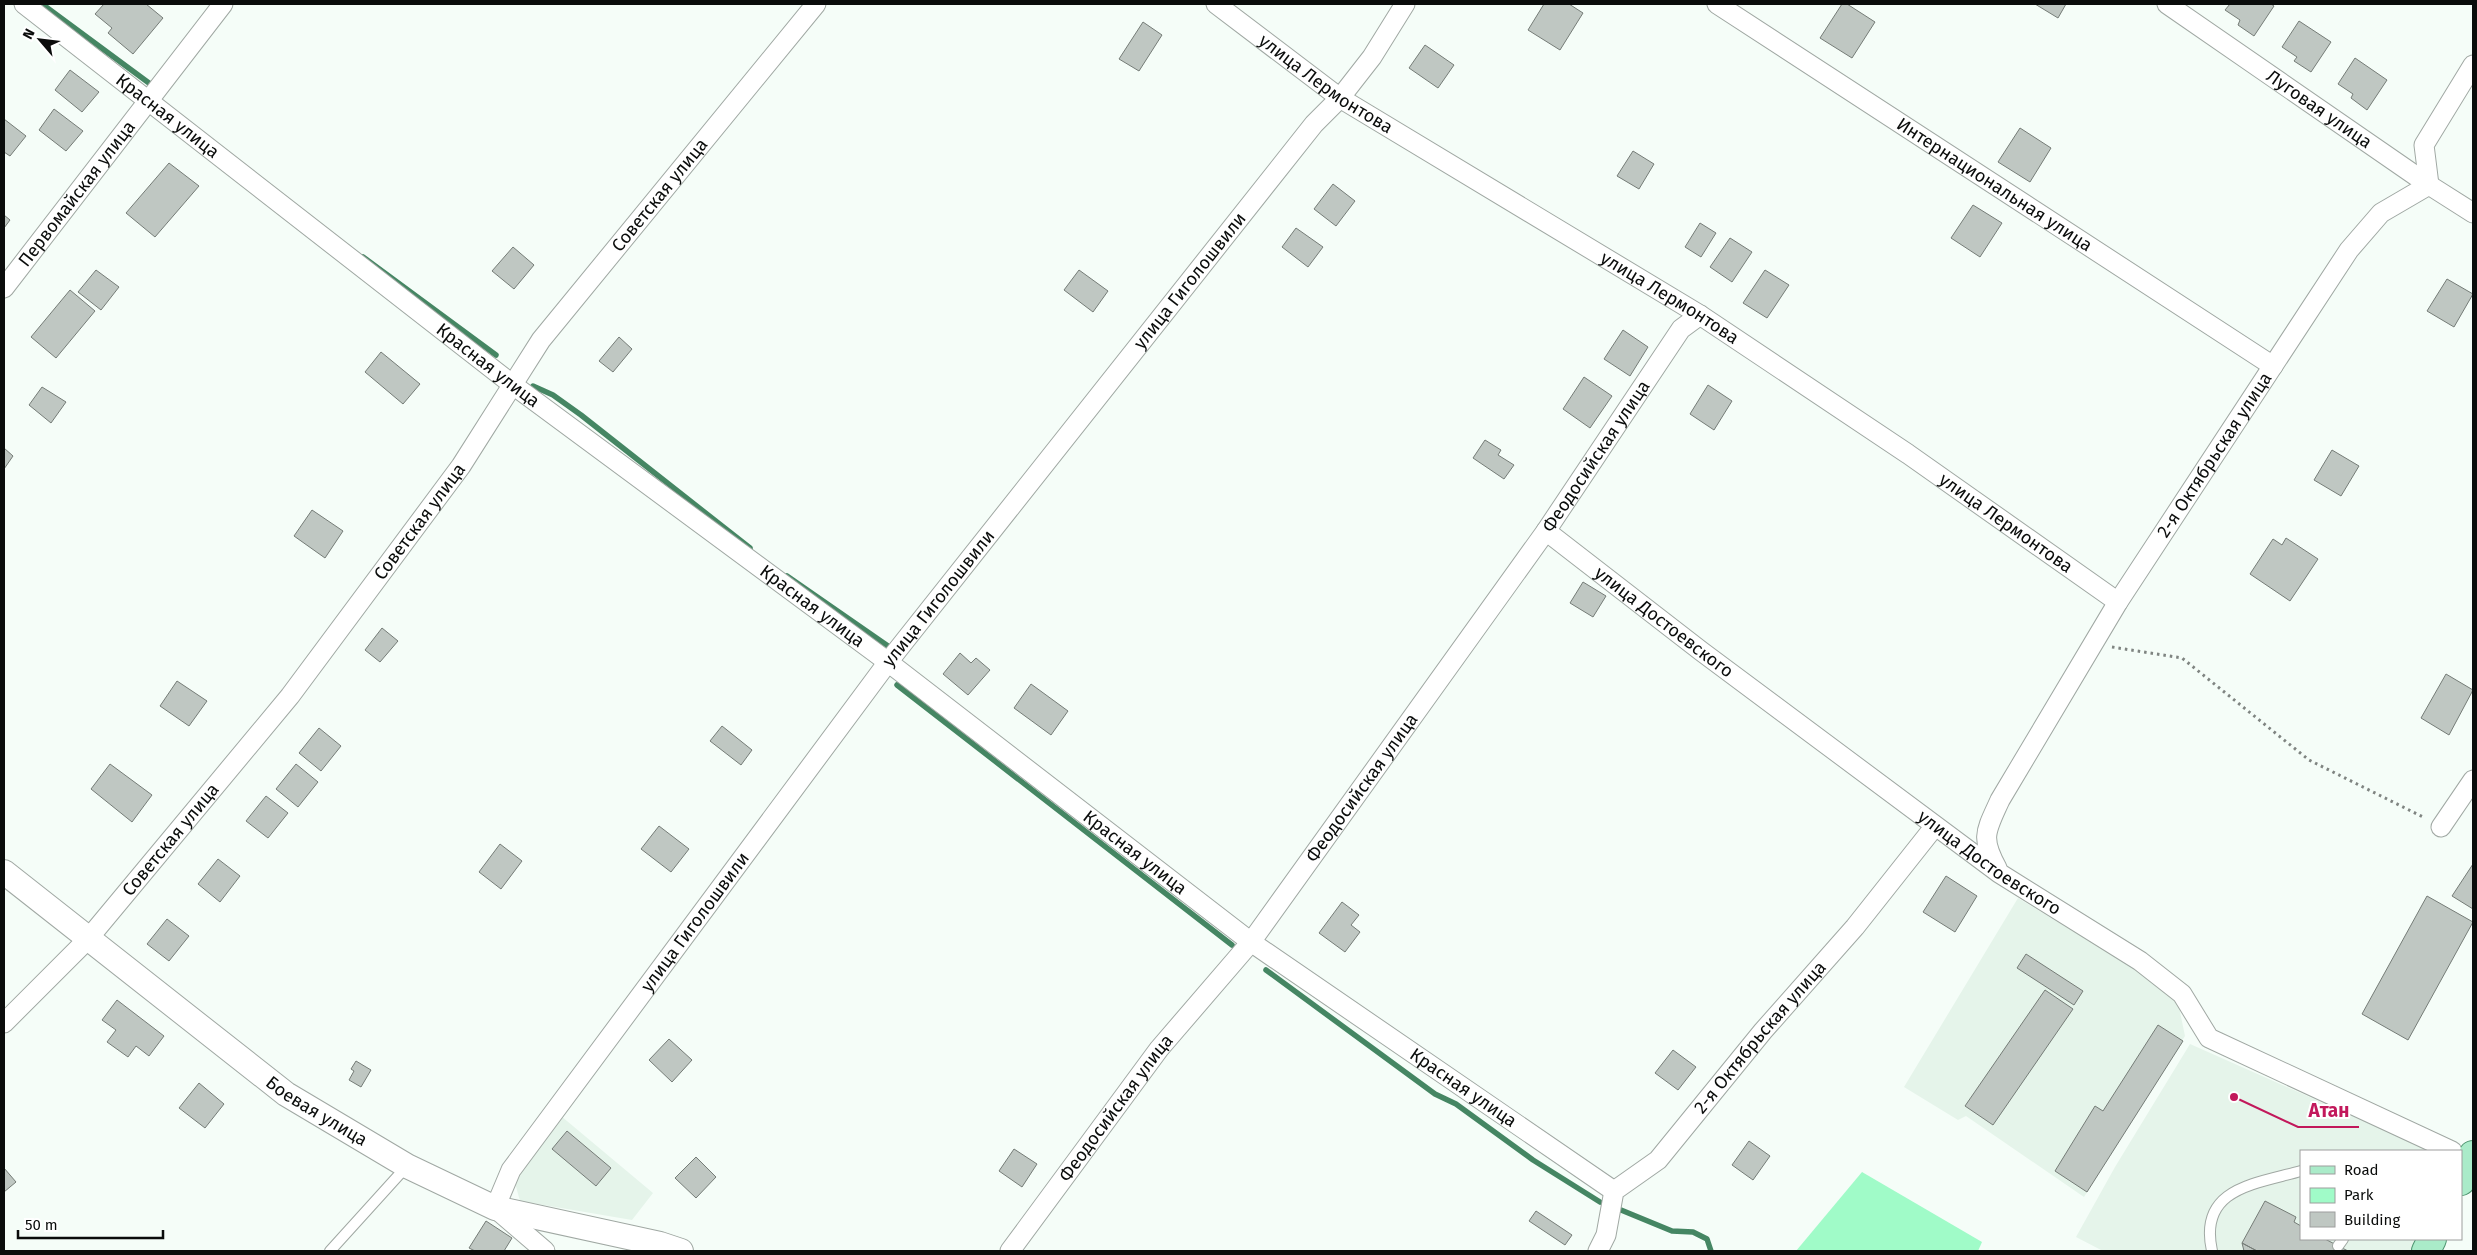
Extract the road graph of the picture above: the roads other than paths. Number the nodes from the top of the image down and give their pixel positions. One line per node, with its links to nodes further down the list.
1 (24, 4): 10 (street, Красная улица)
2 (223, 4): 10 (street, Первомайская улица)
3 (816, 4): 16 (street, Советская улица)
4 (1216, 4): 9 (street, улица Лермонтова)
5 (1405, 4): 9 (street, улица Гиголошвили)
6 (1716, 4): 15 (street, Интернациональная улица)
7 (2167, 4): 11 (street, Луговая улица)
8 (2473, 66): 11 (street)
9 (1340, 98): 14 (street, улица Лермонтова); 19 (street, улица Гиголошвили)
10 (148, 100): 13 (street, Первомайская улица); 16 (street, Красная улица)
11 (2429, 185): 12 (street, Луговая улица); 15 (street, 2-я Октябрьская улица)
12 (2473, 213)
13 (4, 288)
14 (1700, 315): 17 (street, Феодосийская улица); 18 (street, улица Лермонтова)
15 (2273, 366): 18 (street, 2-я Октябрьская улица)
16 (513, 385): 19 (street, Красная улица); 25 (street, Советская улица)
17 (1546, 531): 21 (street, улица Достоевского); 26 (street, Феодосийская улица)
18 (2118, 602): 24 (street, 2-я Октябрьская улица)
19 (888, 662): 26 (street, Красная улица); 32 (street, улица Гиголошвили)
20 (2473, 780): 22 (street)
21 (1936, 826): 24 (street, улица Достоевского); 31 (street, 2-я Октябрьская улица)
22 (2441, 827)
23 (4, 872): 25 (street, Боевая улица)
24 (1999, 873): 28 (street, улица Достоевского)
25 (88, 939): 27 (street, Советская улица); 29 (street, Боевая улица)
26 (1252, 942): 31 (street, Красная улица); 36 (street, Феодосийская улица)
27 (4, 1023)
28 (2433, 1150)
29 (407, 1166): 32 (street, Боевая улица); 34 (lane)
30 (2300, 1171): 38 (lane)
31 (1614, 1192): 37 (street)
32 (495, 1208): 33 (street, Боевая улица); 35 (street)
33 (664, 1249)
34 (330, 1251)
35 (545, 1251)
36 (1010, 1251)
37 (1598, 1251)
38 (2212, 1251)

